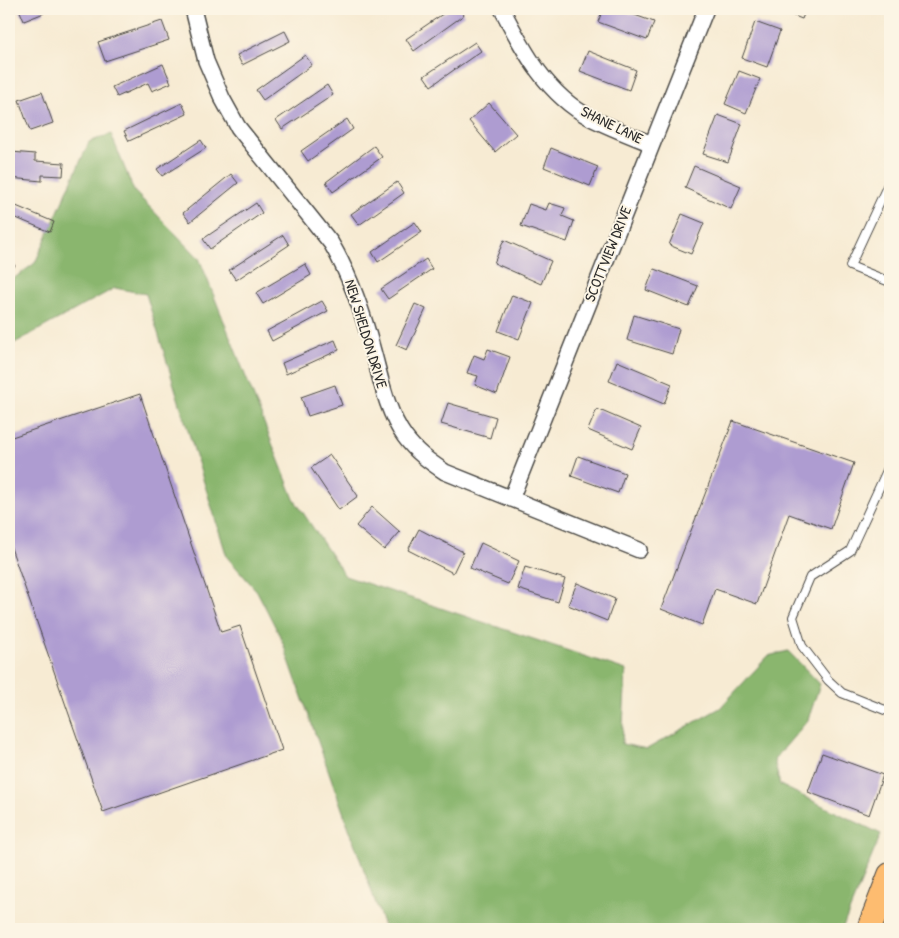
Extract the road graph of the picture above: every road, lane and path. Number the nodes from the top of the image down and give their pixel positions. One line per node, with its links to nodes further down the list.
1 (193, 9): 8 (street, NEW SHELDON DRIVE)
2 (502, 9): 4 (street, SHANE LANE)
3 (706, 9): 4 (street, SCOTTVIEW DRIVE)
4 (652, 144): 8 (street, SCOTTVIEW DRIVE)
5 (890, 180): 6 (lane)
6 (890, 282)
7 (890, 464): 10 (lane)
8 (511, 499): 9 (street, NEW SHELDON DRIVE)
9 (640, 550)
10 (890, 712)
11 (890, 875): 12 (main road)
12 (869, 929)

